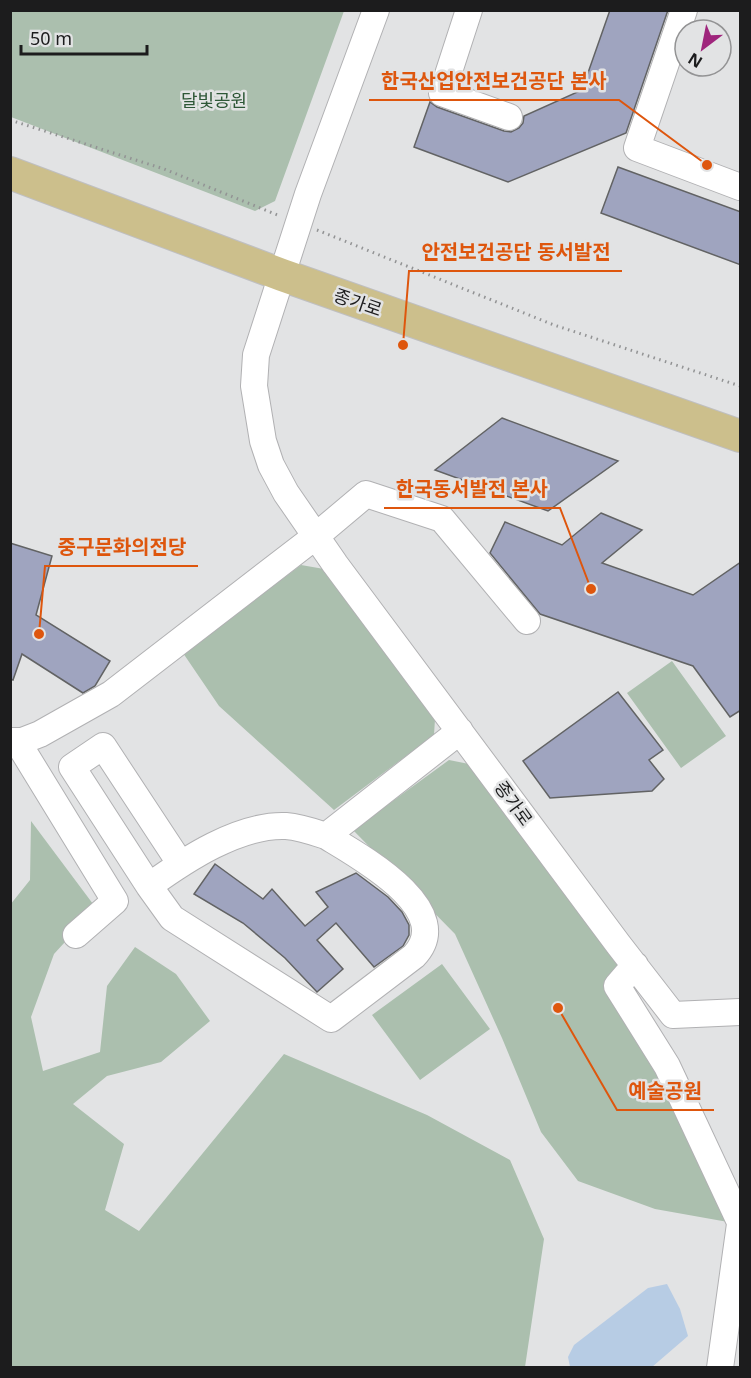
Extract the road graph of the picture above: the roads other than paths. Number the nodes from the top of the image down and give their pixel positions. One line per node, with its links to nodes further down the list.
1 (376, 10): 7 (street, 종가로)
2 (469, 10): 4 (street)
3 (684, 10): 6 (street)
4 (509, 117)
5 (10, 173): 7 (main road, 종가로)
6 (741, 187)
7 (282, 275): 8 (main road, 종가로); 9 (street, 종가로)
8 (741, 436)
9 (316, 536): 10 (street); 11 (street, 종가로); 12 (street)
10 (527, 621)
11 (460, 730): 13 (street); 17 (street, 종가로)
12 (14, 741): 16 (street)
13 (326, 836): 14 (street); 15 (street)
14 (180, 863): 15 (street); 15 (street)
15 (149, 886)
16 (76, 934)
17 (635, 965): 18 (street, 종가로); 19 (street)
18 (741, 1012)
19 (741, 1223): 20 (street)
20 (720, 1368)

